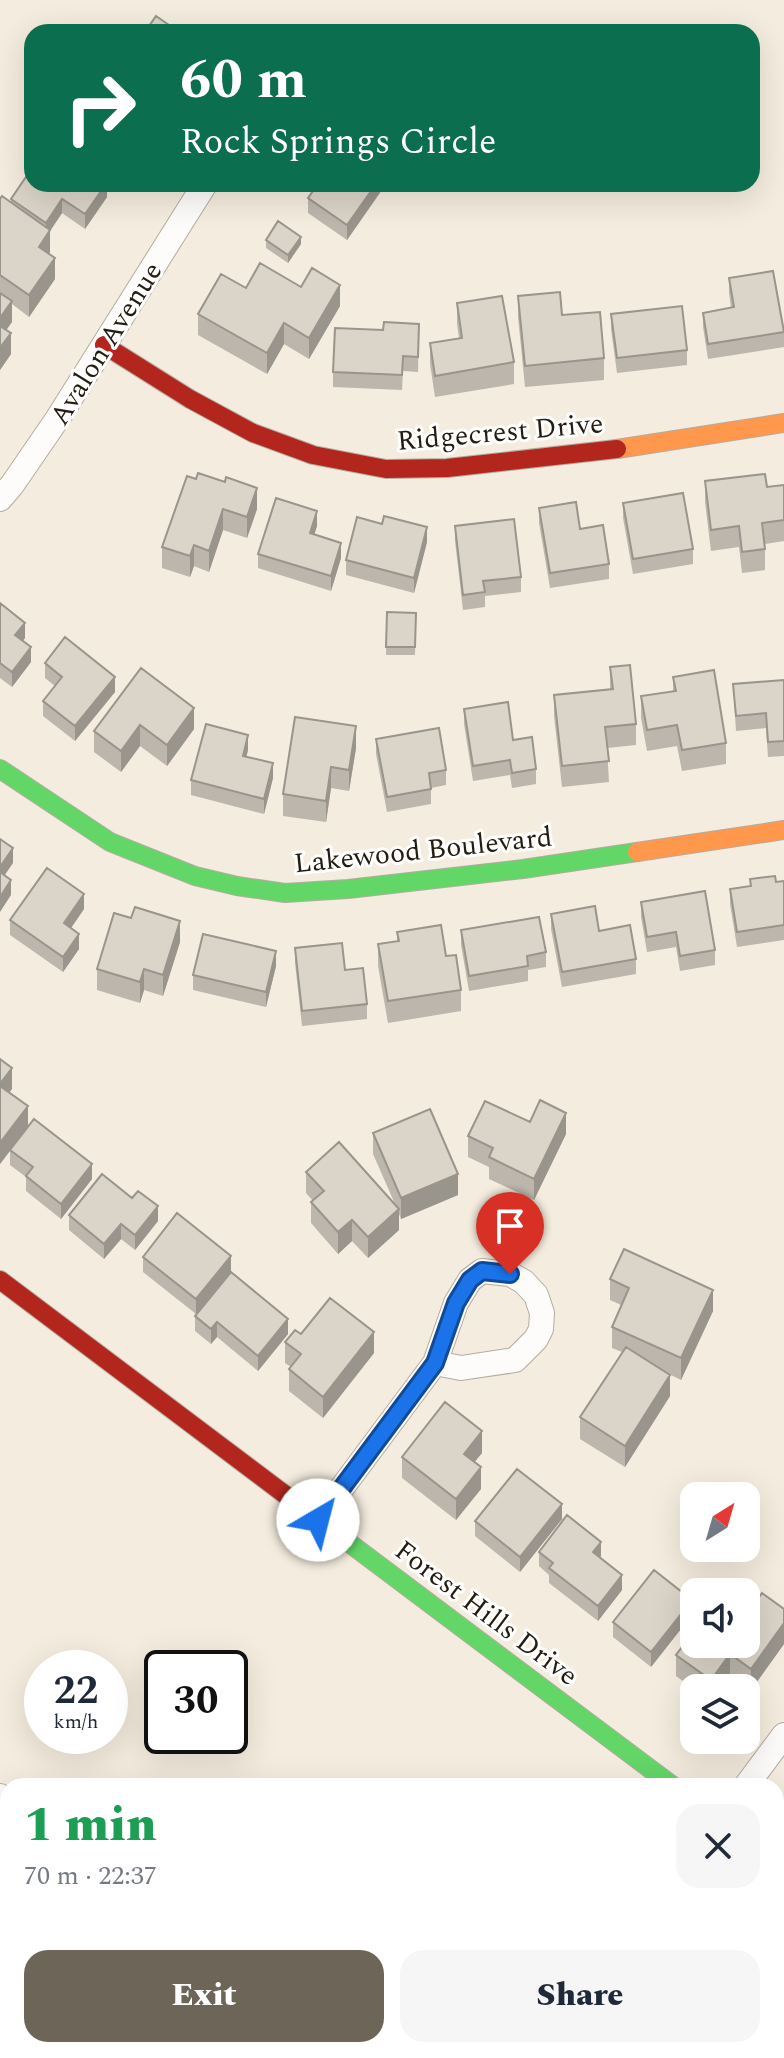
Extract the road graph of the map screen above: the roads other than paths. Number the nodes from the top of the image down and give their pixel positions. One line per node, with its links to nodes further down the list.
1 (200, 192): 2 (street, Avalon Avenue)
2 (104, 345): 3 (street, Ridgecrest Drive); 4 (street, Avalon Avenue)
3 (784, 423)
4 (0, 499)
5 (0, 769): 6 (street, Lakewood Boulevard)
6 (784, 830)
7 (0, 1280): 9 (street, Forest Hills Drive)
8 (435, 1363): 8 (street); 9 (street)
9 (318, 1520): 11 (street, Forest Hills Drive)
10 (784, 1735): 12 (street)
11 (662, 1778)
12 (752, 1778)

